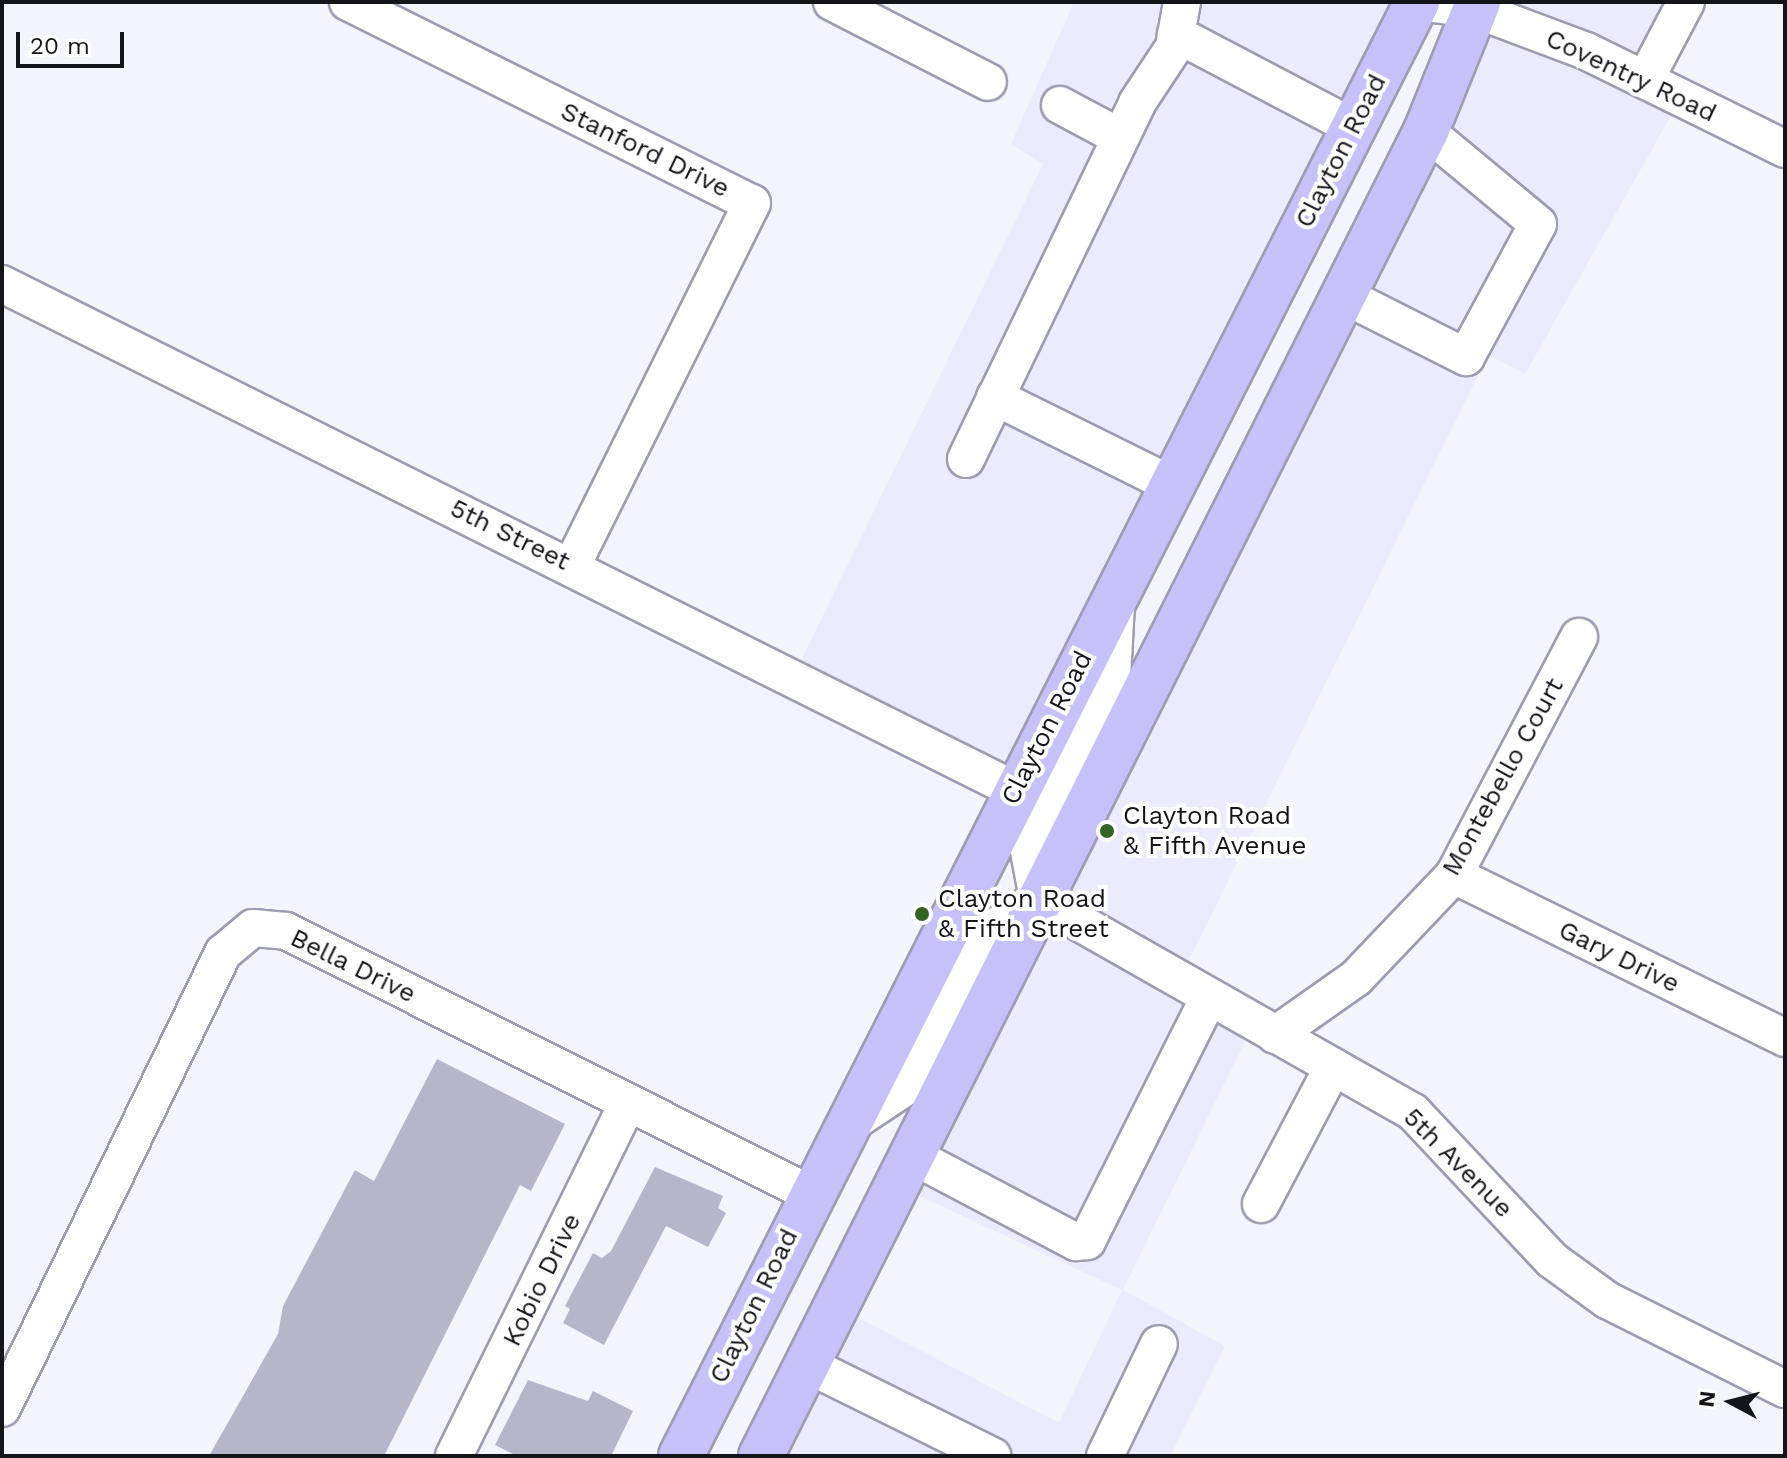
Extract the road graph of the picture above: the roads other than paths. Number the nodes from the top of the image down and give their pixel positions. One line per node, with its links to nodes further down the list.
1 (348, 2): 19 (street, Stanford Drive)
2 (832, 2): 8 (street)
3 (1416, 2): 5 (street, Coventry Road); 10 (main road, Clayton Road)
4 (1686, 2): 7 (street)
5 (1476, 6): 7 (street, Coventry Road); 11 (main road)
6 (1179, 18): 10 (street); 12 (street)
7 (1645, 80): 13 (street, Coventry Road)
8 (988, 82)
9 (1060, 105): 12 (street)
10 (1353, 127): 18 (main road, Clayton Road)
11 (1426, 131): 15 (main road); 15 (street)
12 (1120, 137): 16 (street)
13 (1785, 149)
14 (2, 284): 19 (street, 5th Street)
15 (1343, 295): 24 (main road)
16 (995, 397): 17 (street); 18 (street)
17 (966, 459)
18 (1170, 484): 20 (main road, Clayton Road)
19 (572, 565): 22 (street, 5th Street)
20 (1117, 591): 22 (main road, Clayton Road); 24 (street)
21 (1579, 637): 23 (street, Montebello Court)
22 (1015, 790): 30 (main road, Clayton Road)
23 (1454, 875): 26 (street, Montebello Court); 27 (street, Gary Drive)
24 (1038, 899): 25 (street, 5th Avenue); 30 (street); 31 (main road)
25 (1209, 997): 26 (street, 5th Avenue); 31 (street)
26 (1275, 1035): 28 (street, 5th Avenue)
27 (1785, 1038)
28 (1333, 1067): 33 (street); 36 (street, 5th Avenue)
29 (628, 1103): 32 (street, Bella Drive); 37 (street, Bella Drive); 38 (street, Kobio Drive)
30 (844, 1128): 32 (main road, Clayton Road)
31 (911, 1155): 35 (main road)
32 (809, 1193): 39 (main road, Clayton Road)
33 (1261, 1204)
34 (1159, 1344): 42 (street)
35 (806, 1364): 40 (main road); 41 (street)
36 (1785, 1389)
37 (2, 1408)
38 (454, 1456)
39 (681, 1456)
40 (761, 1456)
41 (992, 1456)
42 (1105, 1456)

